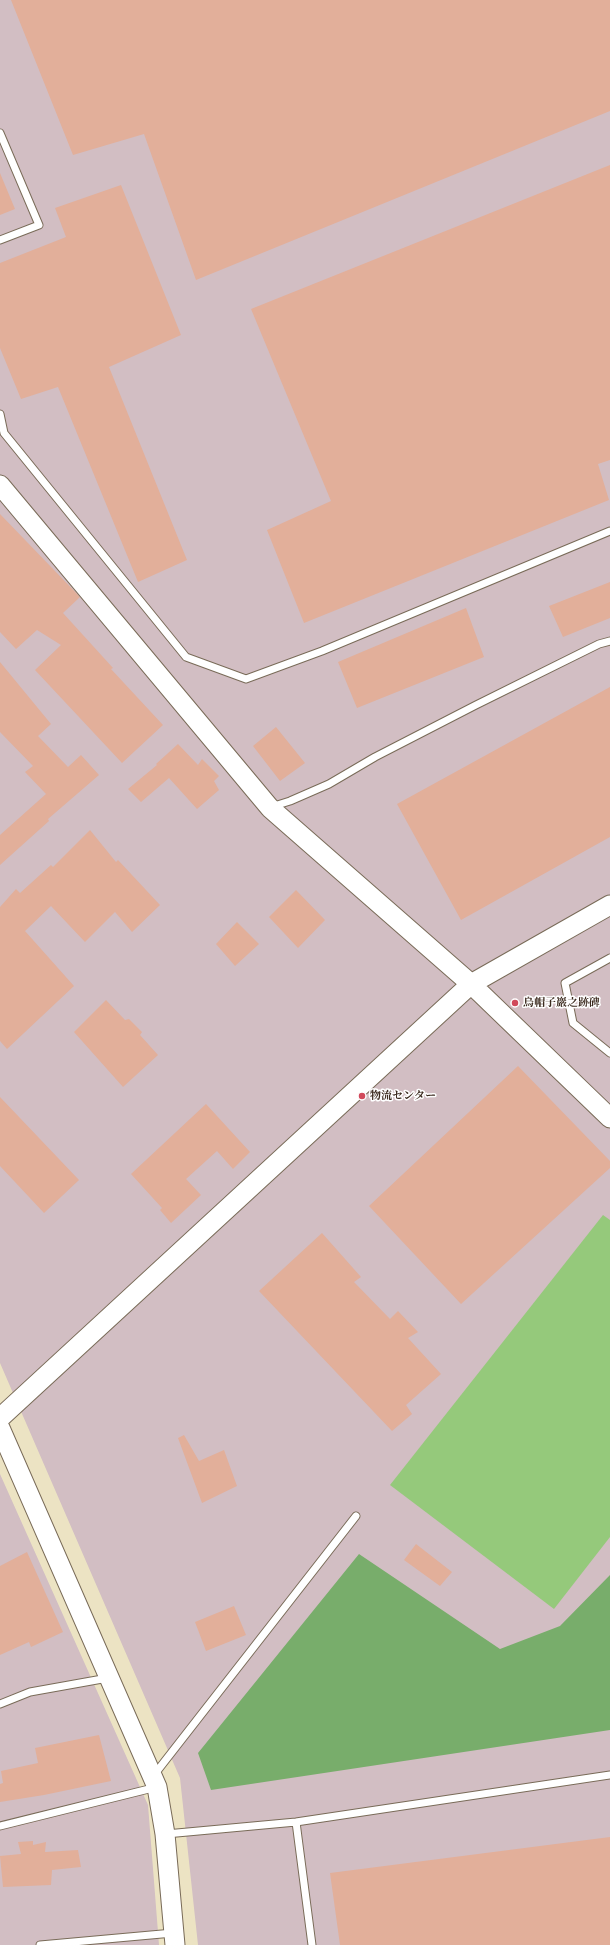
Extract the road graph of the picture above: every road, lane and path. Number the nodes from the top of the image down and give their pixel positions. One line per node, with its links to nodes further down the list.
1 (0, 133): 2 (lane)
2 (0, 240)
3 (0, 414): 5 (lane)
4 (0, 484): 7 (street)
5 (610, 532)
6 (610, 641): 7 (lane)
7 (270, 808): 10 (street)
8 (610, 905): 10 (street)
9 (610, 958): 11 (lane)
10 (470, 984): 12 (street); 13 (street)
11 (610, 1053)
12 (610, 1118)
13 (0, 1418)
14 (0, 1428): 16 (street)
15 (356, 1516): 19 (lane)
16 (110, 1678): 17 (lane); 19 (street)
17 (0, 1704)
18 (610, 1775): 20 (lane)
19 (155, 1781): 21 (lane); 22 (street)
20 (296, 1822): 22 (lane); 25 (lane)
21 (0, 1826)
22 (165, 1834): 23 (street)
23 (174, 1939): 24 (lane)
24 (40, 1945)
25 (312, 1945)

